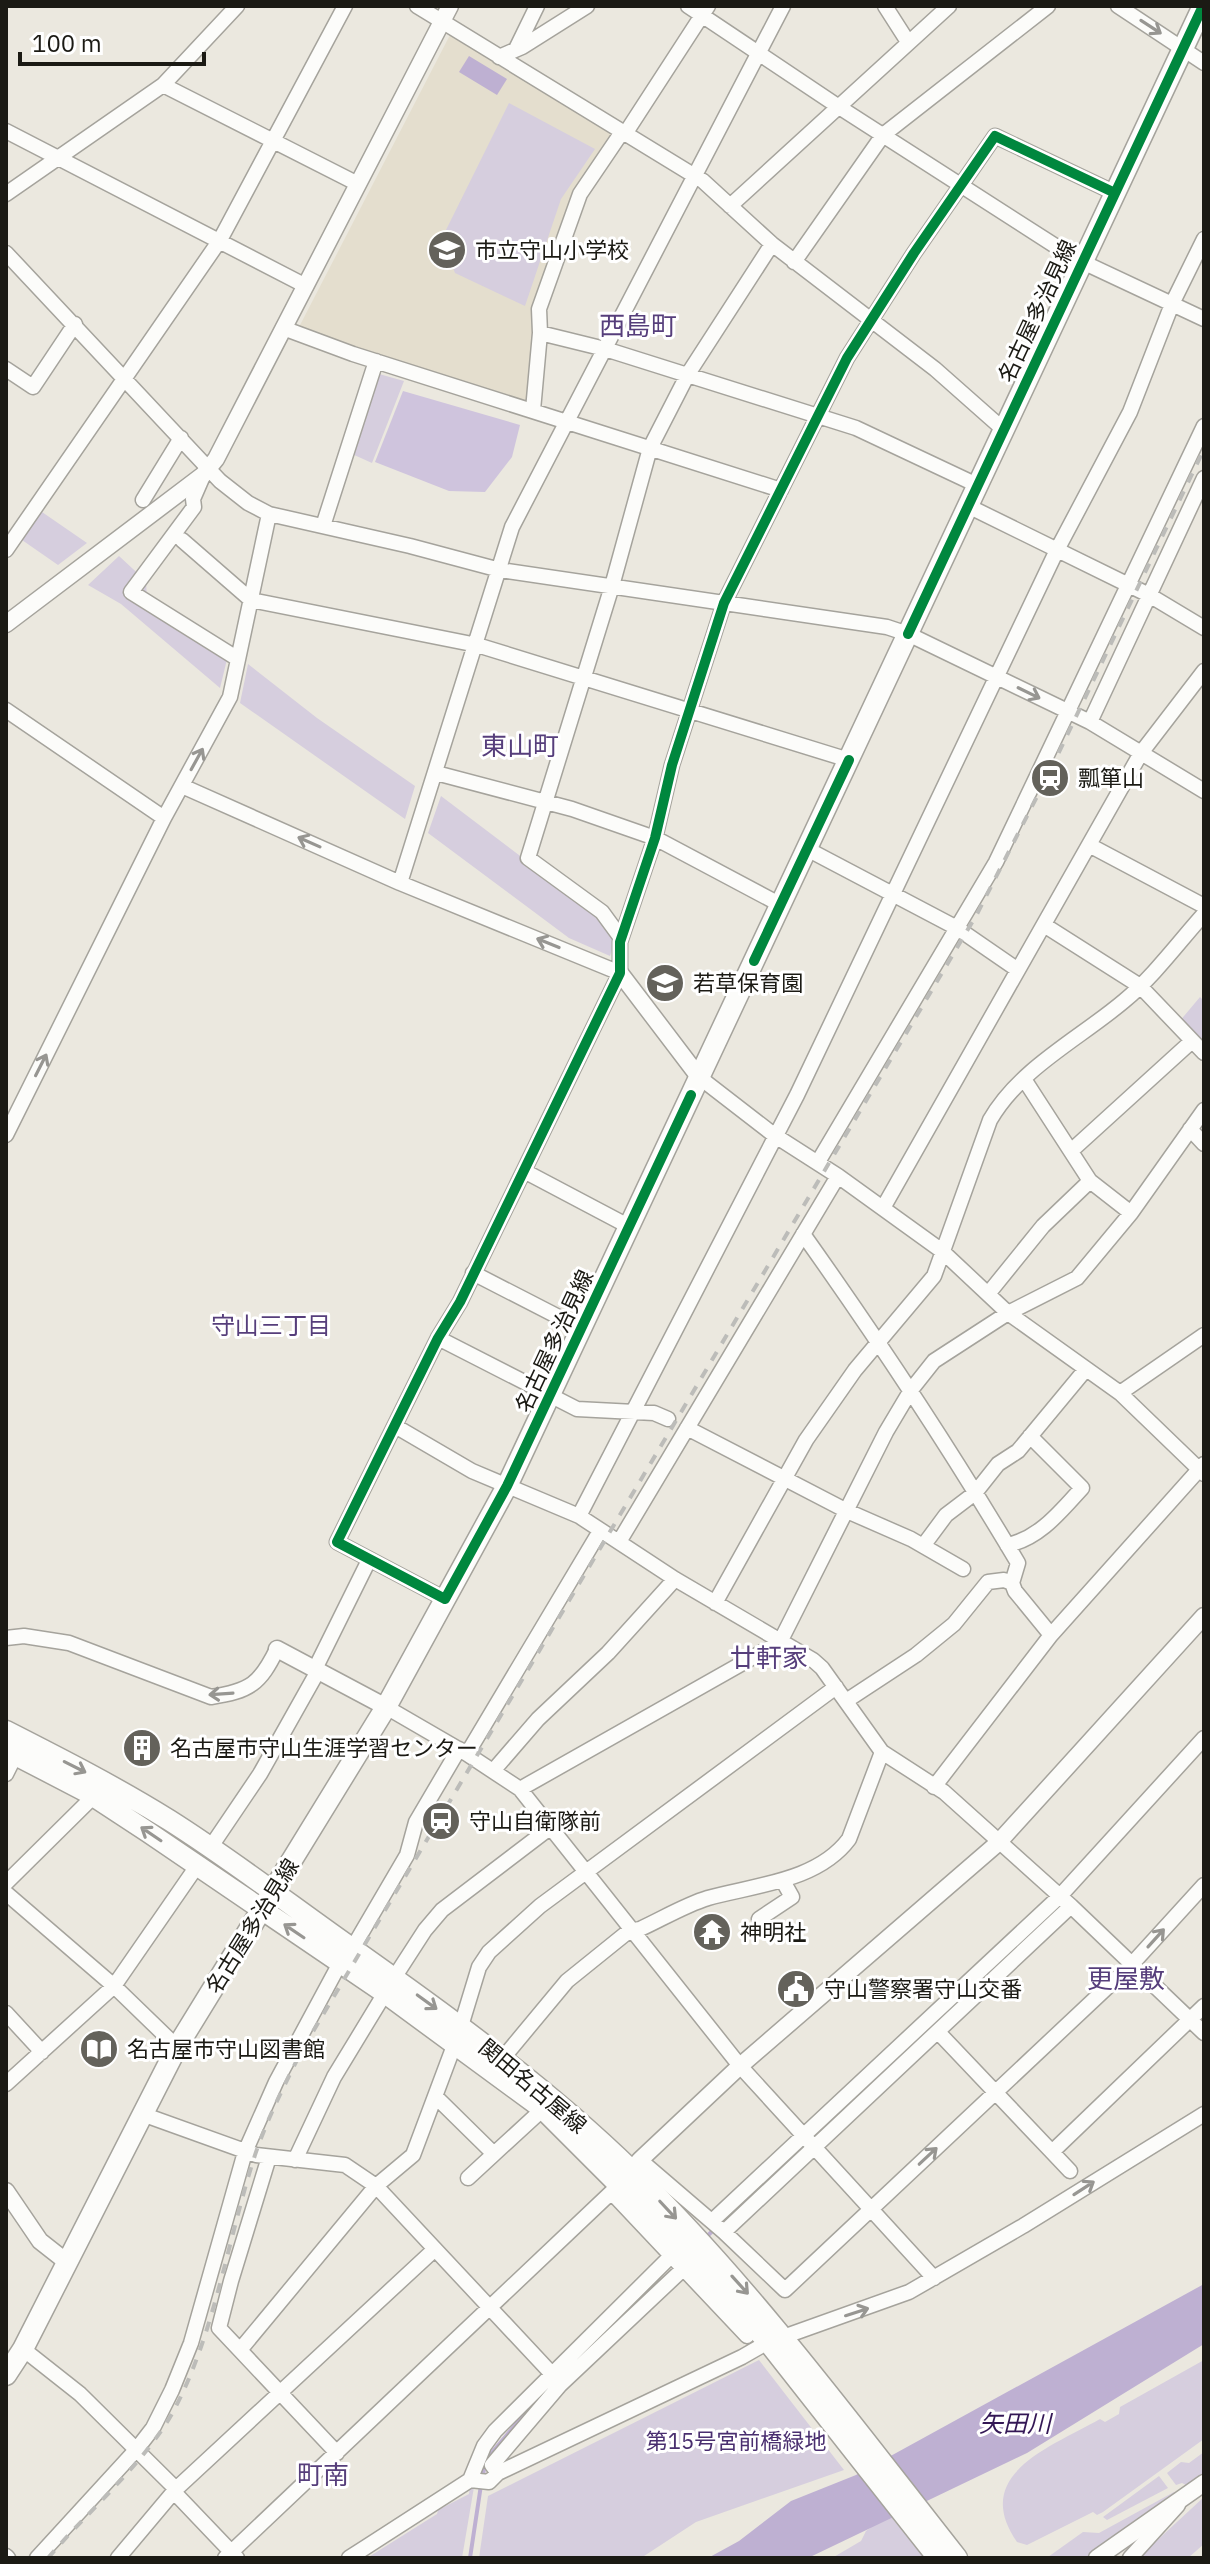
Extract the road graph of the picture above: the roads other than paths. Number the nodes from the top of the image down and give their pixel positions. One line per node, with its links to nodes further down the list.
1 (237, 6): 22 (street)
2 (345, 6): 27 (street)
3 (417, 6): 15 (street)
4 (450, 6): 15 (street)
5 (537, 6): 18 (street)
6 (587, 6): 18 (street)
7 (688, 6): 14 (street)
8 (783, 6): 19 (street)
9 (885, 6): 16 (street)
10 (949, 6): 16 (street)
11 (1048, 6): 26 (street)
12 (1118, 6): 17 (street, one-way to 17)
13 (1203, 6): 17 (main road, 名古屋多治見線)
14 (705, 11): 19 (street); 25 (street)
15 (442, 21): 20 (street); 30 (street)
16 (908, 42): 23 (street)
17 (1183, 48): 21 (street); 32 (main road, 名古屋多治見線)
18 (516, 49): 20 (street)
19 (758, 54): 23 (street); 29 (street)
20 (499, 57): 25 (street)
21 (1204, 63)
22 (163, 85): 27 (street); 28 (street)
23 (839, 107): 26 (street); 34 (street)
24 (6, 131): 28 (street)
25 (624, 133): 29 (street); 47 (street)
26 (883, 135): 31 (street); 40 (street)
27 (273, 142): 30 (street); 36 (street)
28 (59, 157): 33 (street); 36 (street)
29 (695, 175): 34 (street); 48 (street)
30 (358, 184): 41 (street)
31 (960, 186): 32 (street); 39 (street); 43 (street)
32 (1115, 193): 39 (main road, 名古屋多治見線)
33 (6, 194)
34 (730, 206): 37 (street)
35 (1204, 239): 42 (street)
36 (220, 240): 41 (street); 52 (street)
37 (772, 244): 40 (street); 51 (street)
38 (6, 253): 45 (street)
39 (1082, 261): 42 (street); 57 (main road, 名古屋多治見線)
40 (794, 262): 43 (street)
41 (306, 286): 46 (street)
42 (1172, 304): 44 (street); 70 (street)
43 (870, 319): 54 (street); 57 (street)
44 (1204, 319)
45 (75, 324): 50 (street); 52 (street)
46 (283, 328): 49 (street); 60 (street)
47 (540, 333): 48 (street); 53 (street)
48 (605, 349): 51 (street); 55 (street)
49 (376, 361): 53 (street); 67 (street)
50 (6, 369)
51 (688, 374): 54 (street); 59 (street)
52 (126, 379): 58 (street); 69 (street)
53 (533, 410): 55 (street)
54 (819, 417): 62 (street); 63 (street)
55 (568, 422): 59 (street); 71 (street)
56 (1204, 426): 72 (street)
57 (1004, 430): 62 (main road, 名古屋多治見線)
58 (181, 438): 60 (street); 64 (street)
59 (650, 448): 63 (street); 73 (street)
60 (206, 472): 66 (street); 77 (street); 81 (street)
61 (1204, 478): 74 (street)
62 (977, 485): 65 (main road, 名古屋多治見線)
63 (781, 490): 76 (street)
64 (143, 500)
65 (968, 506): 70 (street); 79 (main road, 名古屋多治見線)
66 (269, 514): 67 (street); 75 (street)
67 (323, 526): 71 (street)
68 (182, 540): 75 (street)
69 (10, 545)
70 (1057, 550): 72 (street); 83 (street)
71 (500, 570): 73 (street); 80 (street)
72 (1128, 585): 74 (street); 87 (street)
73 (612, 586): 76 (street); 84 (street)
74 (1149, 595): 78 (street); 88 (street)
75 (251, 600): 80 (street); 81 (street)
76 (724, 603): 79 (street); 86 (street)
77 (6, 624)
78 (1204, 628)
79 (908, 634): 83 (street); 90 (main road, 名古屋多治見線)
80 (477, 645): 84 (street); 91 (street)
81 (238, 659): 92 (street, one-way to 81)
82 (1204, 671): 89 (street)
83 (996, 677): 87 (street, one-way to 87); 100 (street)
84 (583, 678): 86 (street); 94 (street)
85 (6, 710): 95 (street)
86 (690, 712): 90 (street); 96 (street)
87 (1068, 712): 88 (street); 105 (street)
88 (1090, 722): 89 (street)
89 (1141, 753): 93 (street); 97 (street)
90 (849, 760): 98 (main road, 名古屋多治見線)
91 (436, 773): 94 (street); 99 (street)
92 (182, 786): 95 (street); 99 (street, one-way to 92)
93 (1204, 791)
94 (547, 802): 96 (street); 106 (street)
95 (164, 818): 115 (street, one-way to 95)
96 (655, 838): 101 (street); 106 (street)
97 (1089, 845): 102 (street); 104 (street)
98 (807, 849): 100 (street); 101 (main road, 名古屋多治見線)
99 (400, 883): 108 (street, one-way to 99)
100 (891, 894): 105 (street); 118 (street)
101 (781, 905): 112 (main road, 名古屋多治見線)
102 (1204, 906)
103 (1204, 914): 109 (street)
104 (1044, 925): 107 (street); 109 (street)
105 (957, 928): 107 (street); 121 (street)
106 (621, 938): 108 (street)
107 (1018, 970): 125 (street)
108 (620, 973): 112 (street); 122 (street)
109 (1140, 986): 110 (street); 113 (street)
110 (1192, 1041): 111 (street); 120 (street)
111 (1204, 1053)
112 (699, 1077): 118 (street); 127 (main road, 名古屋多治見線)
113 (1024, 1079): 120 (street); 129 (street)
114 (1204, 1110): 116 (street)
115 (11, 1112): 117 (street)
116 (1190, 1129): 119 (street); 126 (street)
117 (6, 1135)
118 (774, 1135): 121 (street); 141 (street)
119 (1204, 1144)
120 (1071, 1151): 124 (street)
121 (818, 1162): 123 (street)
122 (524, 1171): 127 (street); 130 (street)
123 (838, 1176): 125 (street); 128 (street)
124 (1090, 1181): 126 (street); 131 (street)
125 (883, 1208): 129 (street)
126 (1131, 1213): 132 (street)
127 (630, 1227): 133 (main road, 名古屋多治見線)
128 (803, 1234): 136 (street); 144 (street)
129 (942, 1251): 131 (street); 136 (street)
130 (473, 1273): 133 (street); 135 (street)
131 (988, 1294): 132 (street)
132 (1008, 1313): 137 (street); 138 (street)
133 (582, 1329): 140 (main road, 名古屋多治見線)
134 (1204, 1335): 139 (street)
135 (438, 1338): 140 (street); 143 (street)
136 (880, 1342): 138 (street); 147 (street)
137 (1086, 1369): 139 (street); 145 (street)
138 (911, 1390): 149 (street); 150 (street)
139 (1120, 1393): 146 (street)
140 (551, 1394): 141 (street); 148 (main road, 名古屋多治見線)
141 (634, 1412): 142 (street); 151 (street)
142 (668, 1419)
143 (395, 1426): 148 (street); 156 (street)
144 (687, 1428): 147 (street); 153 (street)
145 (1030, 1436): 149 (street); 154 (street)
146 (1202, 1469): 163 (street)
147 (785, 1478): 150 (street); 161 (street)
148 (507, 1486): 151 (street); 160 (main road, 名古屋多治見線)
149 (975, 1493): 154 (street); 155 (street)
150 (847, 1511): 155 (street); 165 (street)
151 (579, 1516): 152 (street)
152 (600, 1531): 153 (street); 174 (street)
153 (619, 1542): 158 (street)
154 (1007, 1545): 159 (street)
155 (923, 1546): 157 (street)
156 (369, 1560): 160 (street); 167 (street)
157 (963, 1569)
158 (675, 1579): 161 (street); 176 (street)
159 (1012, 1583): 163 (street); 169 (street)
160 (445, 1599): 170 (main road, 名古屋多治見線)
161 (715, 1603): 165 (street)
162 (1204, 1616): 182 (street)
163 (1051, 1635): 178 (street)
164 (6, 1638): 166 (street, one-way to 164)
165 (780, 1642): 168 (street); 179 (street)
166 (277, 1649): 167 (street)
167 (317, 1670): 170 (street); 183 (street)
168 (836, 1687): 169 (street); 185 (street)
169 (846, 1701): 175 (street)
170 (386, 1707): 174 (street); 189 (main road, 名古屋多治見線)
171 (6, 1731): 183 (main road, 関田名古屋線, one-way to 183)
172 (1204, 1738): 191 (street)
173 (11, 1752): 177 (street); 180 (main road, 関田名古屋線)
174 (463, 1752): 176 (street); 195 (street)
175 (882, 1752): 178 (street); 186 (street)
176 (493, 1771): 179 (street)
177 (6, 1774)
178 (934, 1787): 182 (street)
179 (520, 1789): 181 (street)
180 (94, 1796): 184 (main road, 関田名古屋線, one-way to 180); 187 (street)
181 (551, 1827): 185 (street); 198 (street)
182 (998, 1843): 191 (street); 208 (street)
183 (210, 1848): 189 (main road, 関田名古屋線)
184 (197, 1866): 192 (main road, 関田名古屋線); 197 (street)
185 (586, 1873): 194 (street); 204 (street)
186 (783, 1881): 193 (street); 194 (street)
187 (6, 1883)
188 (1204, 1885): 196 (street, one-way to 188)
189 (273, 1891): 192 (main road, 名古屋多治見線); 195 (main road, 関田名古屋線)
190 (6, 1893): 197 (street)
191 (1065, 1901): 196 (street); 202 (street); 215 (street)
192 (262, 1910): 195 (main road, 関田名古屋線, one-way to 192); 205 (main road, 名古屋多治見線)
193 (759, 1919)
194 (629, 1931): 207 (street); 208 (street)
195 (346, 1956): 198 (main road, 関田名古屋線); 217 (street)
196 (1132, 1964): 201 (street); 210 (street)
197 (114, 1986): 205 (street); 206 (street)
198 (390, 1986): 204 (main road, 関田名古屋線); 221 (street)
199 (1204, 2006): 201 (street)
200 (6, 2013): 206 (street)
201 (1190, 2020): 203 (street); 218 (street)
202 (938, 2032): 210 (street); 216 (street)
203 (1204, 2033)
204 (458, 2034): 207 (main road, 関田名古屋線); 211 (street); 212 (main road, 関田名古屋線)
205 (177, 2047): 213 (main road, 名古屋多治見線)
206 (42, 2052): 209 (street)
207 (503, 2058): 223 (main road, 関田名古屋線)
208 (740, 2066): 215 (street); 223 (street)
209 (6, 2084)
210 (995, 2093): 218 (street); 227 (street, one-way to 210)
211 (436, 2097): 219 (street); 225 (street)
212 (543, 2109): 219 (street); 223 (main road, 関田名古屋線)
213 (142, 2114): 217 (street); 231 (main road, 名古屋多治見線)
214 (1204, 2114): 232 (street, one-way to 214)
215 (802, 2136): 216 (street); 228 (street)
216 (814, 2148): 227 (street); 228 (street)
217 (245, 2152): 220 (street); 241 (street)
218 (1052, 2152): 222 (street)
219 (494, 2154): 224 (street)
220 (269, 2157): 221 (street); 237 (street)
221 (295, 2160): 225 (street)
222 (1070, 2171)
223 (626, 2177): 228 (street); 230 (main road, 関田名古屋線); 233 (street)
224 (468, 2178)
225 (376, 2186): 229 (street); 237 (street)
226 (6, 2191): 231 (street)
227 (872, 2210): 228 (street); 232 (street)
228 (718, 2227)
229 (435, 2249): 233 (street); 240 (street)
230 (680, 2257): 234 (street); 235 (main road, 関田名古屋線); 238 (street); 243 (street)
231 (68, 2263): 236 (main road, 名古屋多治見線)
232 (934, 2278): 235 (street, one-way to 232)
233 (490, 2308): 238 (street); 242 (street)
234 (747, 2336)
235 (775, 2340): 243 (street); 252 (main road, 関田名古屋線); 253 (main road, 関田名古屋線)
236 (23, 2349): 239 (main road, 名古屋多治見線); 241 (street)
237 (240, 2350): 240 (street)
238 (551, 2373): 244 (street)
239 (6, 2375)
240 (281, 2393): 242 (street); 246 (street)
241 (136, 2450): 246 (street); 249 (street)
242 (337, 2453): 248 (street)
243 (493, 2478): 244 (street)
244 (470, 2480): 251 (street)
245 (1204, 2483): 247 (street)
246 (175, 2490): 248 (street); 250 (street)
247 (1186, 2496): 254 (street); 255 (street)
248 (231, 2556)
249 (37, 2558)
250 (118, 2558)
251 (349, 2558)
252 (938, 2558)
253 (957, 2558)
254 (1097, 2558)
255 (1130, 2558)

